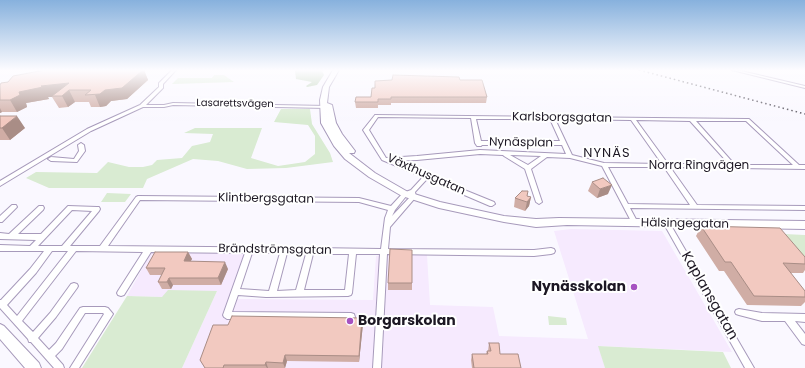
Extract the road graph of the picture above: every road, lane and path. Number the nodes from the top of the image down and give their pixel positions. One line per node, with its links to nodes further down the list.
1 (161, 87): 4 (street, Lasarettsvägen)
2 (326, 87): 5 (street)
3 (332, 87): 5 (street)
4 (142, 106): 5 (street, Lasarettsvägen); 30 (street, Lasarettsvägen)
5 (325, 107): 31 (street, Hälsingegatan)
6 (377, 116): 7 (street, Karlsborgsgatan); 20 (street, Växthusgatan)
7 (472, 117): 8 (street, Karlsborgsgatan); 11 (street)
8 (552, 118): 9 (street, Karlsborgsgatan); 13 (street)
9 (633, 119): 10 (street, Karlsborgsgatan); 24 (street)
10 (692, 120): 25 (street); 26 (street, Karlsborgsgatan)
11 (478, 142): 12 (street, Nynäsplan); 15 (street)
12 (521, 143): 13 (street, Nynäsplan); 17 (street)
13 (563, 143): 19 (street)
14 (81, 145): 22 (street)
15 (480, 152): 16 (street, Nynäsplan); 21 (street)
16 (504, 154): 17 (street, Nynäsplan); 27 (street, Nynäsplan)
17 (524, 155): 18 (street, Nynäsplan)
18 (545, 156): 19 (street, Nynäsplan); 27 (street, Nynäsplan)
19 (570, 156): 23 (street, Norra Ringvägen)
20 (384, 158): 21 (street); 28 (street, Växthusgatan)
21 (417, 158): 28 (street)
22 (51, 159)
23 (604, 165): 24 (street, Norra Ringvägen); 34 (street)
24 (666, 166): 25 (street, Norra Ringvägen); 36 (street)
25 (734, 167): 26 (street, Norra Ringvägen)
26 (802, 167)
27 (528, 168): 32 (street)
28 (416, 172): 29 (street, Växthusgatan)
29 (427, 176): 31 (street); 33 (street, Växthusgatan)
30 (0, 184)
31 (410, 194): 39 (street); 41 (street, Hälsingegatan); 44 (street)
32 (539, 202)
33 (492, 204)
34 (626, 206): 36 (street, Hälsingegatan); 41 (street)
35 (14, 207): 40 (street)
36 (695, 207): 38 (street, Hälsingegatan)
37 (41, 208): 46 (street)
38 (805, 208)
39 (392, 209): 44 (street); 51 (street, Klintbergsgatan)
40 (0, 220)
41 (635, 223): 42 (street, Hälsingegatan)
42 (668, 224): 43 (street, Hälsingegatan); 80 (street, Kaplansgatan)
43 (805, 225)
44 (387, 226): 60 (street)
45 (0, 236): 46 (street)
46 (11, 237): 47 (street)
47 (42, 237): 49 (street); 52 (street)
48 (0, 248): 52 (street, Brändströmsgatan)
49 (63, 248): 50 (street, Brändströmsgatan); 53 (street, Brändströmsgatan)
50 (75, 248): 51 (street, Brändströmsgatan); 71 (street)
51 (103, 248): 54 (street, Brändströmsgatan)
52 (31, 249): 53 (street, Brändströmsgatan)
53 (50, 249): 66 (street)
54 (149, 249): 55 (street, Brändströmsgatan); 63 (street)
55 (250, 250): 56 (street, Brändströmsgatan); 62 (street)
56 (284, 250): 57 (street, Brändströmsgatan); 64 (street)
57 (310, 250): 59 (street, Brändströmsgatan); 65 (street)
58 (551, 250): 60 (street, Brändströmsgatan)
59 (354, 251): 60 (street, Brändströmsgatan); 65 (street)
60 (384, 251): 79 (street)
61 (74, 286): 73 (street)
62 (235, 292): 64 (street); 68 (street)
63 (121, 293)
64 (272, 293): 65 (street)
65 (298, 293)
66 (1, 304): 71 (street)
67 (739, 312): 69 (street)
68 (351, 317)
69 (787, 318): 70 (street); 74 (street)
70 (805, 318)
71 (17, 322): 73 (street)
72 (0, 330): 76 (street)
73 (32, 338): 75 (street)
74 (805, 341)
75 (48, 356): 77 (street); 78 (street)
76 (34, 368)
77 (60, 368)
78 (74, 368)
79 (378, 368)
80 (750, 368)

